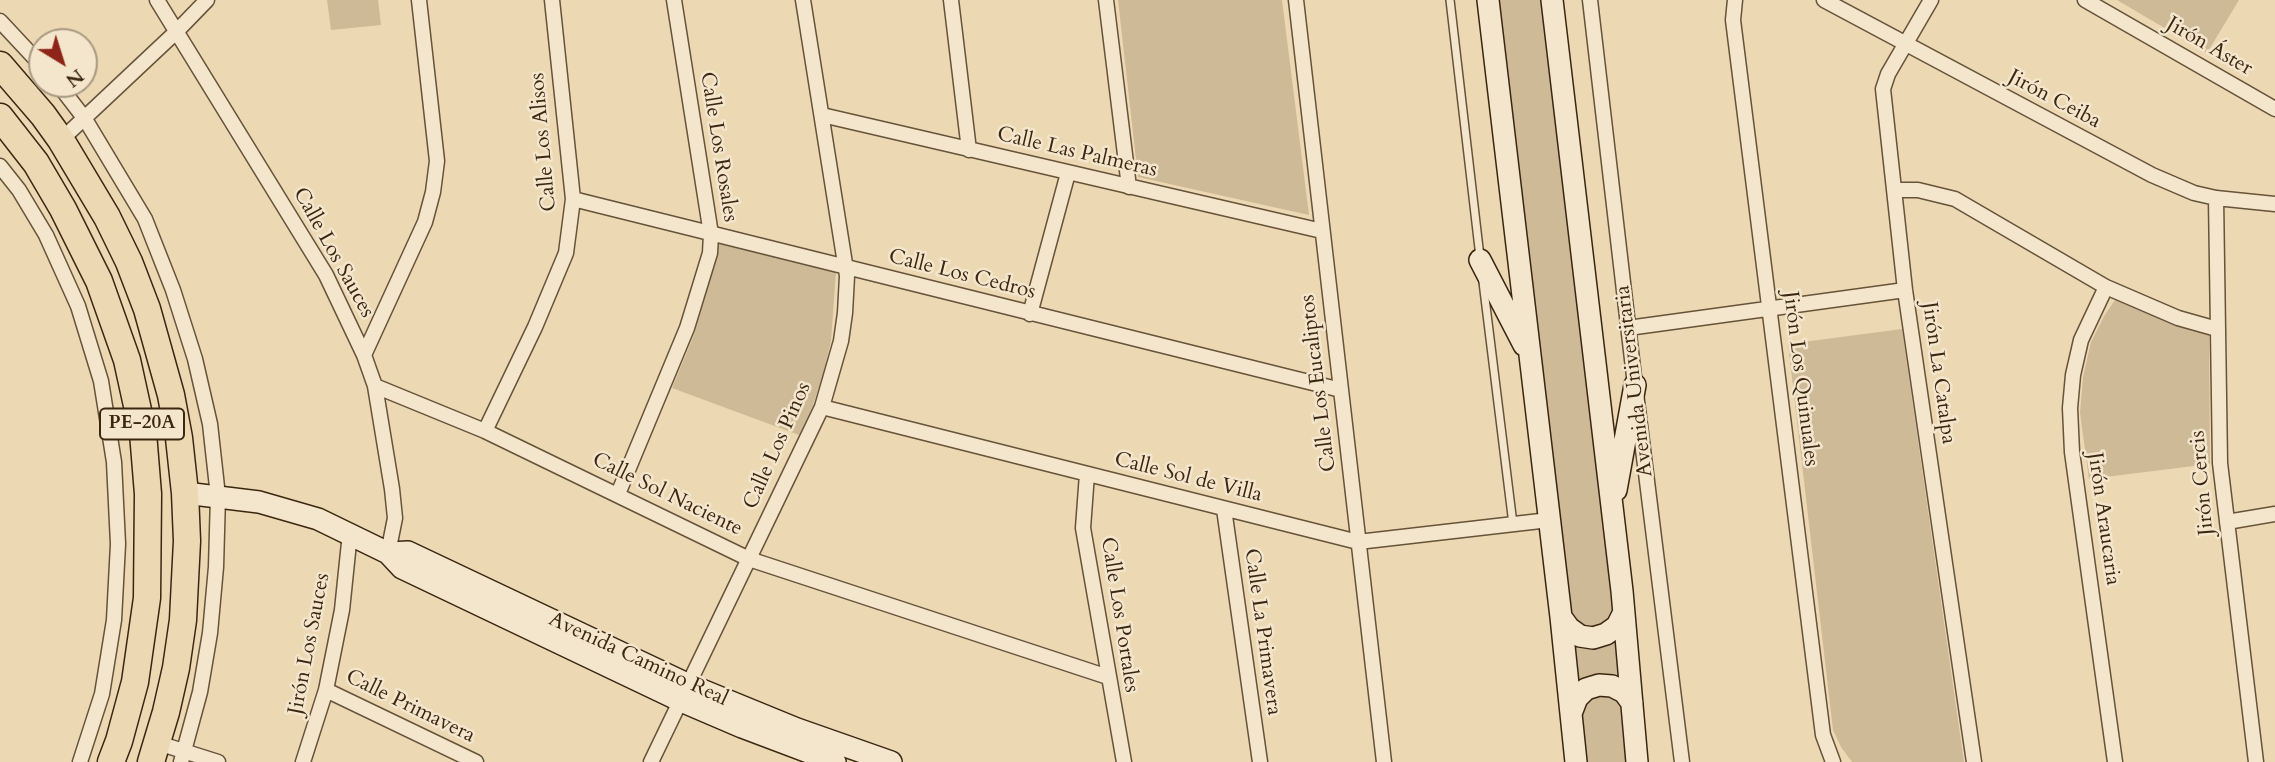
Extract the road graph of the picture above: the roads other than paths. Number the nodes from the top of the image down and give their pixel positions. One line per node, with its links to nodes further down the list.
1 (158, 0): 19 (street, Calle Los Sauces)
2 (207, 0): 19 (street)
3 (419, 0): 47 (street)
4 (552, 0): 35 (street, Calle Los Alisos)
5 (674, 0): 38 (street, Calle Los Rosales)
6 (803, 0): 25 (street, Calle Los Pinos)
7 (951, 0): 29 (street)
8 (1106, 0): 32 (street)
9 (1296, 0): 37 (street, Calle Los Eucaliptos)
10 (1450, 0): 39 (lane)
11 (1488, 0): 48 (main road)
12 (1552, 0): 59 (main road, Avenida Universitaria)
13 (1590, 0): 45 (street, Avenida Universitaria)
14 (1735, 0): 43 (street, Jirón Los Quinuales)
15 (1824, 0): 20 (street, Jirón Ceiba)
16 (1931, 0): 20 (street, Jirón La Catalpa)
17 (2085, 0): 24 (street, Jirón Áster)
18 (0, 21): 21 (street)
19 (176, 32): 27 (street); 47 (street, Calle Los Sauces)
20 (1905, 44): 33 (street, Jirón La Catalpa); 34 (street, Jirón Ceiba)
21 (28, 51)
22 (0, 65): 28 (highway, PE-20A)
23 (69, 98): 27 (street)
24 (2275, 109)
25 (822, 115): 29 (street, Calle Las Palmeras); 40 (street, Calle Los Pinos)
26 (0, 117): 75 (highway, PE-20A)
27 (85, 119): 28 (street); 57 (street)
28 (61, 140): 55 (highway, PE-20A)
29 (969, 150): 31 (street, Calle Las Palmeras)
30 (0, 166): 78 (street)
31 (1068, 173): 32 (street, Calle Las Palmeras); 44 (street)
32 (1129, 187): 37 (street, Calle Las Palmeras)
33 (1895, 190): 41 (street); 42 (street, Jirón La Catalpa)
34 (2216, 198): 36 (street, Jirón Ceiba); 46 (street, Jirón Cercis)
35 (573, 199): 38 (street, Calle Los Cedros); 53 (street, Calle Los Alisos)
36 (2275, 204)
37 (1322, 231): 51 (street, Calle Los Eucaliptos)
38 (711, 234): 40 (street, Calle Los Cedros); 56 (street, Calle Los Rosales)
39 (1480, 260): 48 (main road); 63 (lane)
40 (845, 267): 44 (street, Calle Los Cedros); 52 (street, Calle Los Pinos)
41 (2106, 287): 46 (street); 94 (street, Jirón Araucaria)
42 (1905, 290): 43 (street); 93 (street, Jirón La Catalpa)
43 (1770, 308): 45 (street); 92 (street, Jirón Los Quinuales)
44 (1030, 314): 51 (street, Calle Los Cedros)
45 (1628, 328): 49 (street, Avenida Universitaria)
46 (2217, 329): 62 (street, Jirón Cercis)
47 (364, 355): 50 (street, Calle Los Sauces)
48 (1531, 359): 61 (main road)
49 (1634, 385): 59 (main road); 91 (street, Avenida Universitaria)
50 (375, 386): 53 (street, Calle Sol Naciente); 66 (street, Calle Los Sauces)
51 (1341, 390): 65 (street, Calle Los Eucaliptos)
52 (822, 407): 54 (street, Calle Sol de Villa); 67 (street, Calle Los Pinos)
53 (485, 431): 56 (street, Calle Sol Naciente)
54 (1087, 474): 58 (street, Calle Sol de Villa); 70 (street, Calle Los Portales)
55 (185, 494): 57 (main road, Avenida Camino Real); 76 (highway, PE-20A)
56 (618, 494): 67 (street, Calle Sol Naciente)
57 (218, 496): 64 (main road, Avenida Camino Real); 77 (street)
58 (1224, 509): 65 (street, Calle Sol de Villa); 87 (street, Calle La Primavera)
59 (1612, 513): 68 (main road, Avenida Universitaria)
60 (2275, 514): 62 (street)
61 (1549, 520): 63 (street, Calle Sol de Villa); 69 (main road)
62 (2227, 522): 95 (street, Jirón Cercis)
63 (1513, 524): 65 (street, Calle Sol de Villa)
64 (351, 533): 66 (main road, Avenida Camino Real); 71 (street, Jirón Los Sauces)
65 (1358, 542): 88 (street, Calle Los Eucaliptos)
66 (388, 553): 72 (main road, Avenida Camino Real)
67 (750, 559): 70 (street, Calle Sol Naciente); 72 (street, Calle Los Pinos)
68 (1623, 614): 69 (main road); 73 (main road, Avenida Universitaria)
69 (1561, 617): 74 (main road)
70 (1108, 677): 86 (street, Calle Los Portales)
71 (326, 690): 81 (street, Jirón Los Sauces); 82 (street, Calle Primavera)
72 (683, 692): 83 (street, Calle Los Pinos); 84 (main road, Avenida Camino Real); 85 (main road, Avenida Camino Real)
73 (1632, 703): 74 (main road); 90 (main road, Avenida Universitaria)
74 (1572, 711): 89 (main road)
75 (115, 752): 79 (highway)
76 (155, 752): 77 (street)
77 (183, 757): 80 (street)
78 (80, 762)
79 (101, 762)
80 (218, 762)
81 (303, 762)
82 (476, 762)
83 (651, 762)
84 (835, 762)
85 (891, 762)
86 (1124, 762)
87 (1261, 762)
88 (1384, 762)
89 (1576, 762)
90 (1637, 762)
91 (1682, 762)
92 (1833, 762)
93 (1974, 762)
94 (2115, 762)
95 (2256, 762)

